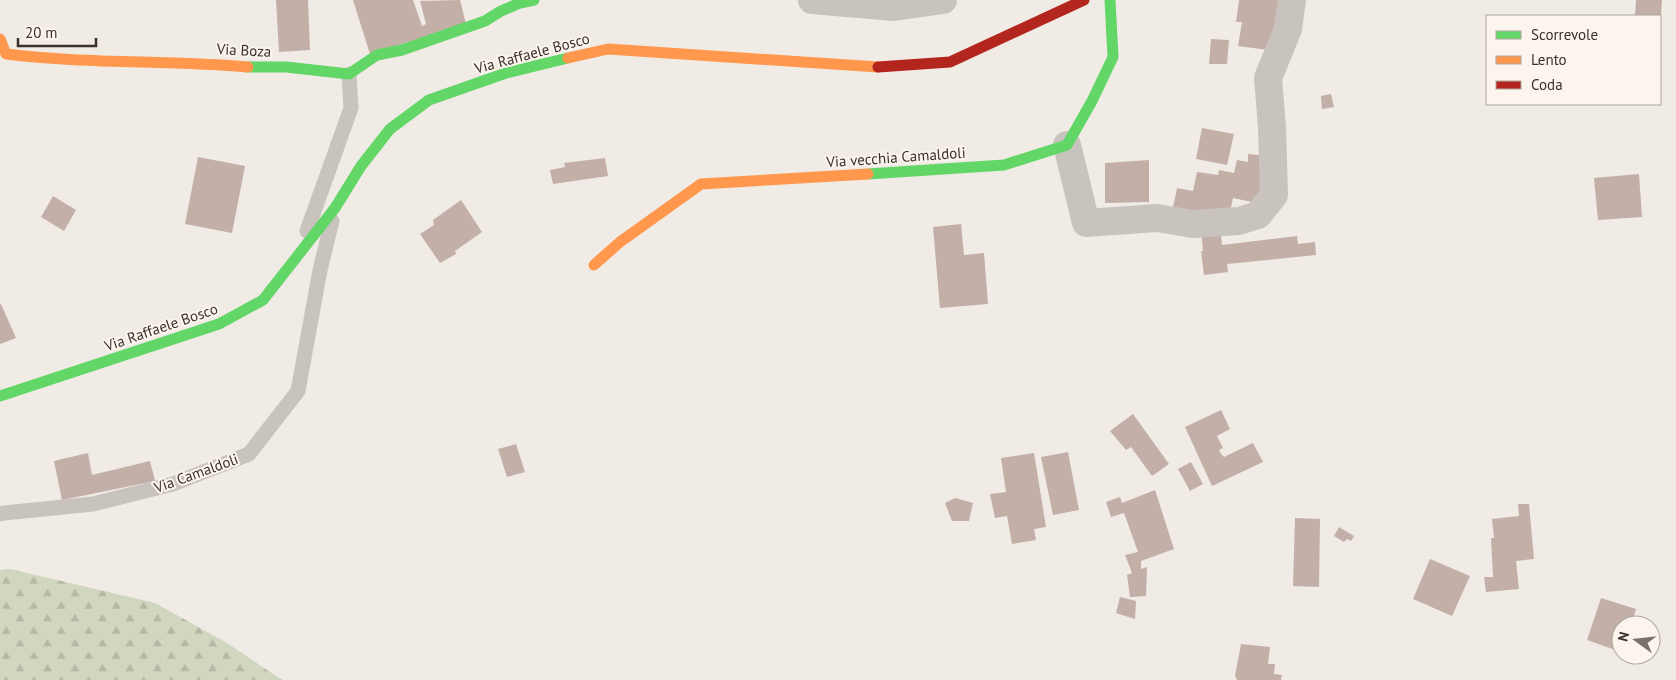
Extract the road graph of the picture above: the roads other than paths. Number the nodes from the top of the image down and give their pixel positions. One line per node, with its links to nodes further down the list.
1 (534, 0): 8 (street)
2 (812, 0): 3 (street)
3 (943, 0)
4 (1084, 0): 10 (street, Via Raffaele Bosco)
5 (1110, 0): 9 (street)
6 (1292, 0): 9 (street)
7 (0, 39): 8 (street, Via Boza)
8 (349, 74): 11 (lane)
9 (1067, 145): 12 (street, Via vecchia Camaldoli)
10 (335, 208): 11 (street, Via Raffaele Bosco); 14 (lane, Via Camaldoli)
11 (300, 254): 13 (street, Via Raffaele Bosco)
12 (594, 265)
13 (0, 396)
14 (0, 514)

